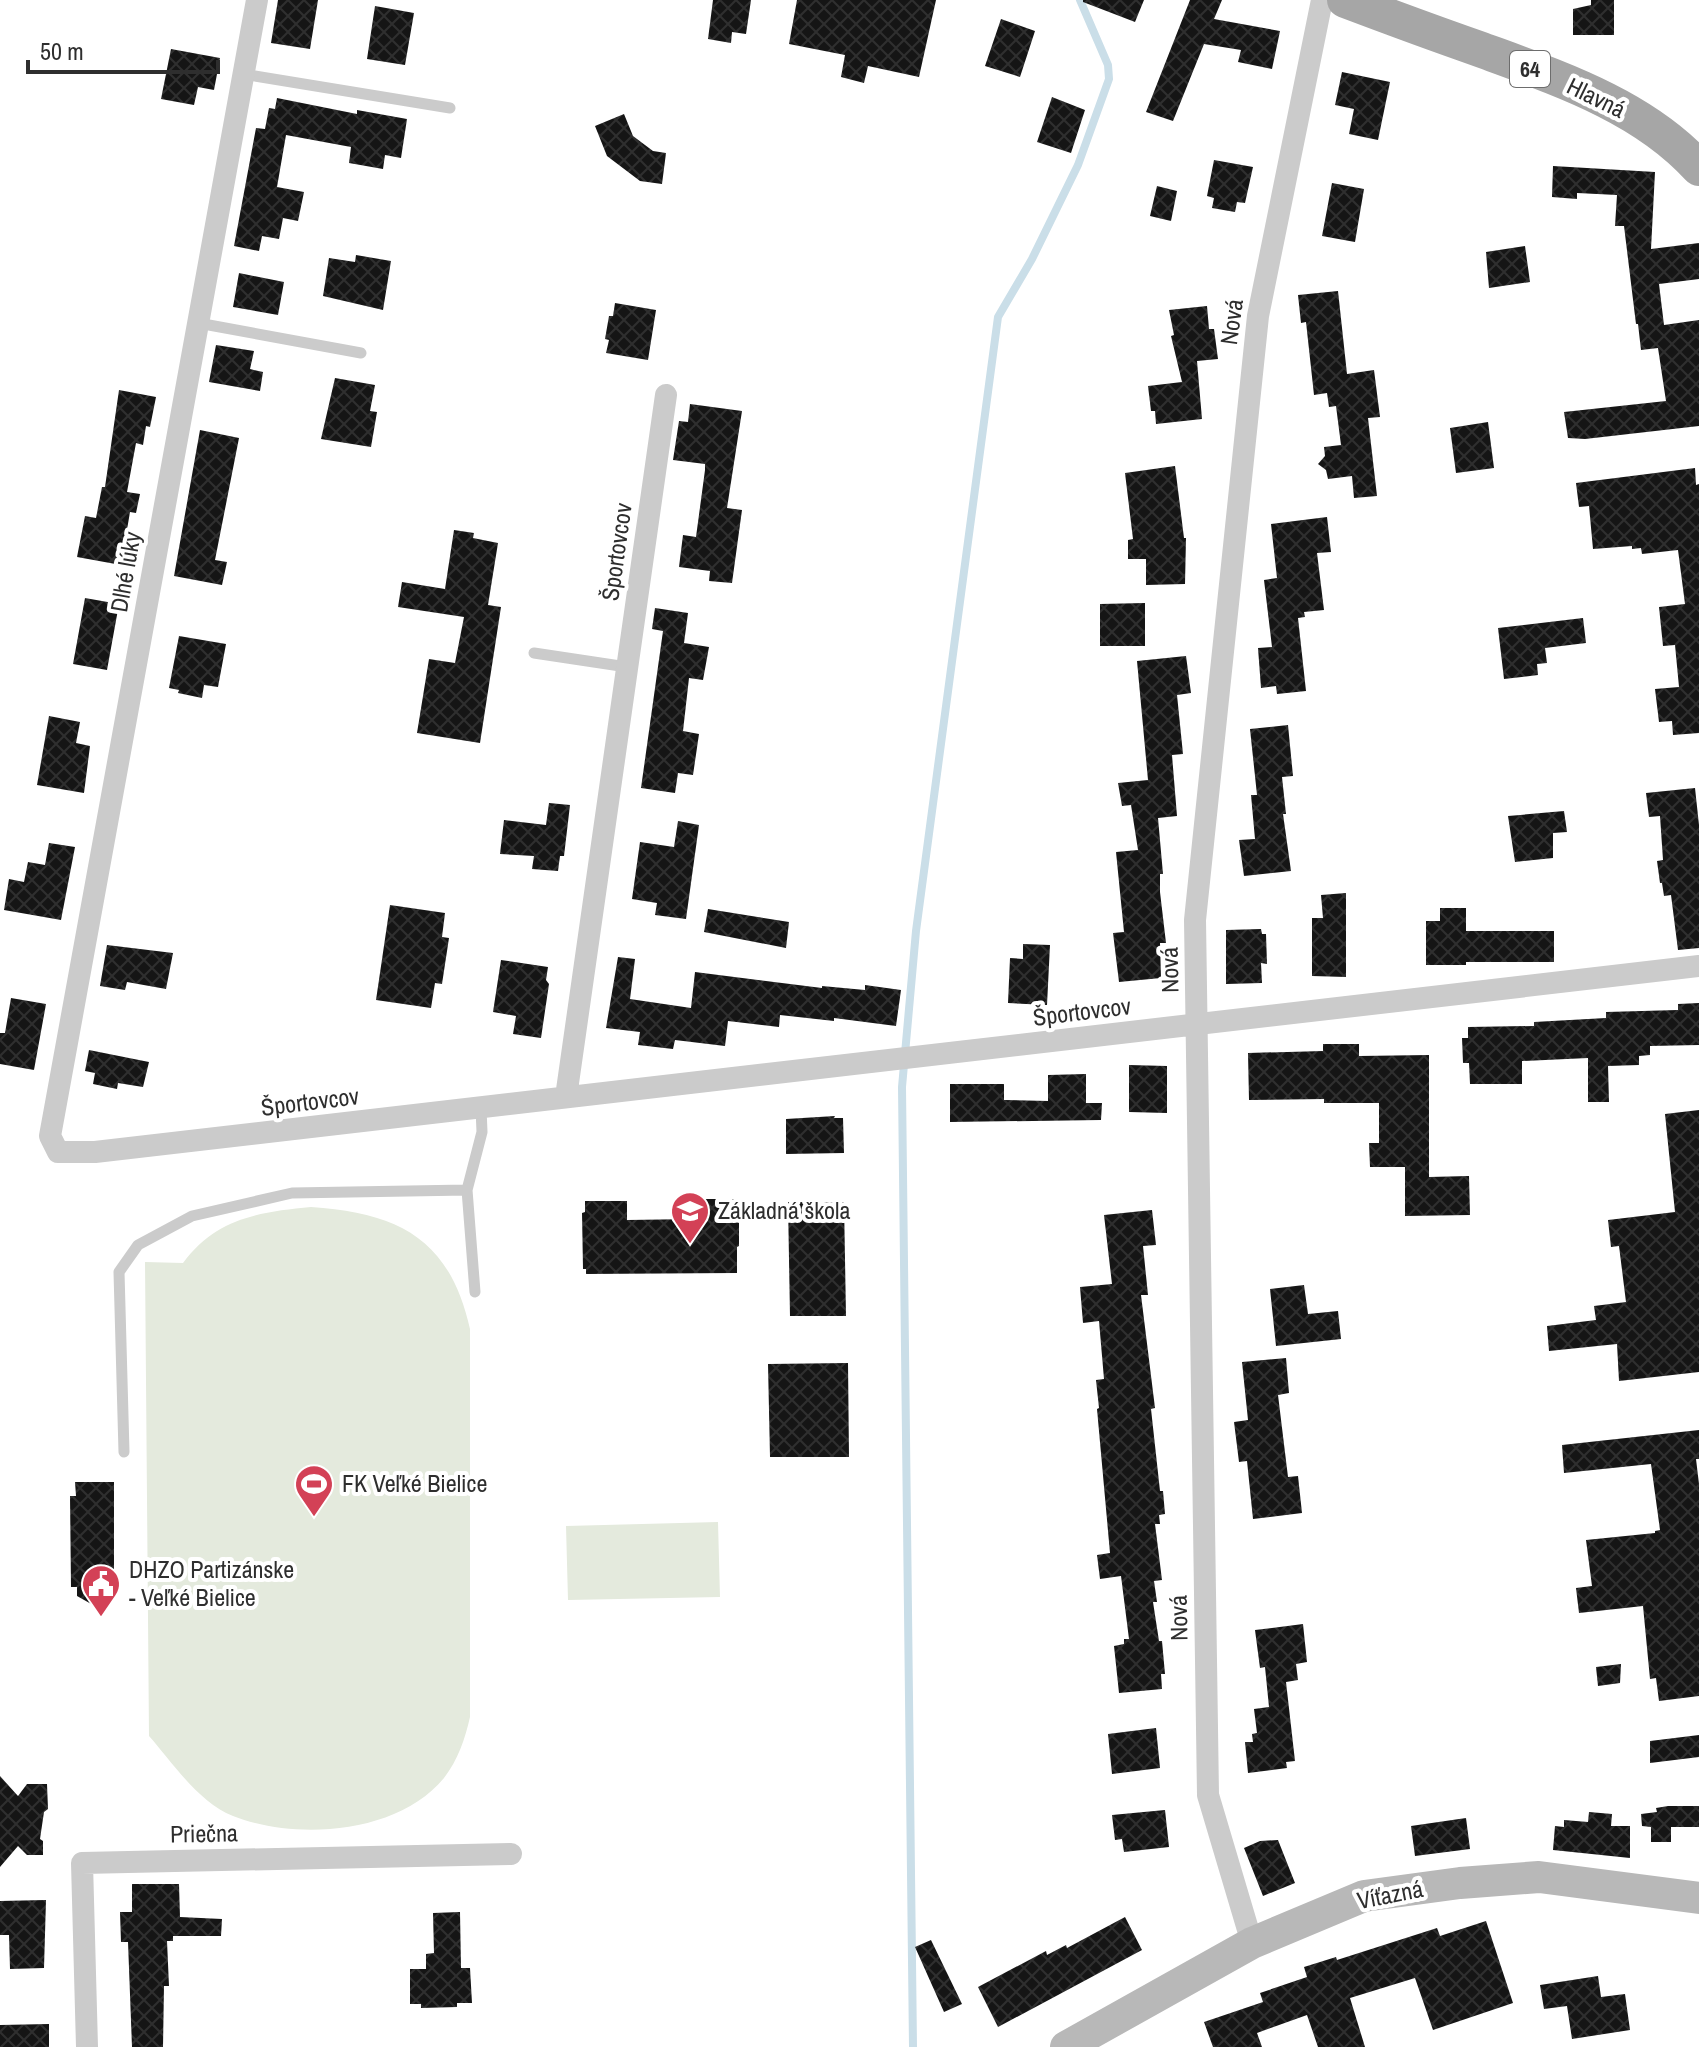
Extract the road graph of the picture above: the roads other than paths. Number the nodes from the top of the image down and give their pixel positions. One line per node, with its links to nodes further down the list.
1 (257, 0): 4 (street, Dlhé lúky)
2 (1322, 0): 13 (street, Nová)
3 (1345, 0): 6 (main road, Hlavná / 64)
4 (243, 74): 5 (lane); 7 (street, Dlhé lúky)
5 (450, 108)
6 (1699, 168)
7 (198, 323): 8 (lane); 16 (street, Dlhé lúky)
8 (361, 353)
9 (666, 395): 11 (street, Športovcov)
10 (534, 653): 11 (lane)
11 (627, 667): 14 (street, Športovcov)
12 (1699, 966): 13 (street, Športovcov)
13 (1196, 1025): 14 (street, Športovcov); 22 (street, Nová)
14 (566, 1097): 15 (street, Športovcov)
15 (481, 1108): 16 (street, Športovcov); 17 (lane)
16 (58, 1152)
17 (467, 1190): 18 (lane); 19 (lane)
18 (475, 1292)
19 (124, 1452)
20 (511, 1854): 23 (street, Priečna)
21 (1699, 1898): 22 (main road, Víťazná)
22 (1252, 1943): 24 (main road, Víťazná)
23 (87, 2047)
24 (1066, 2047)

